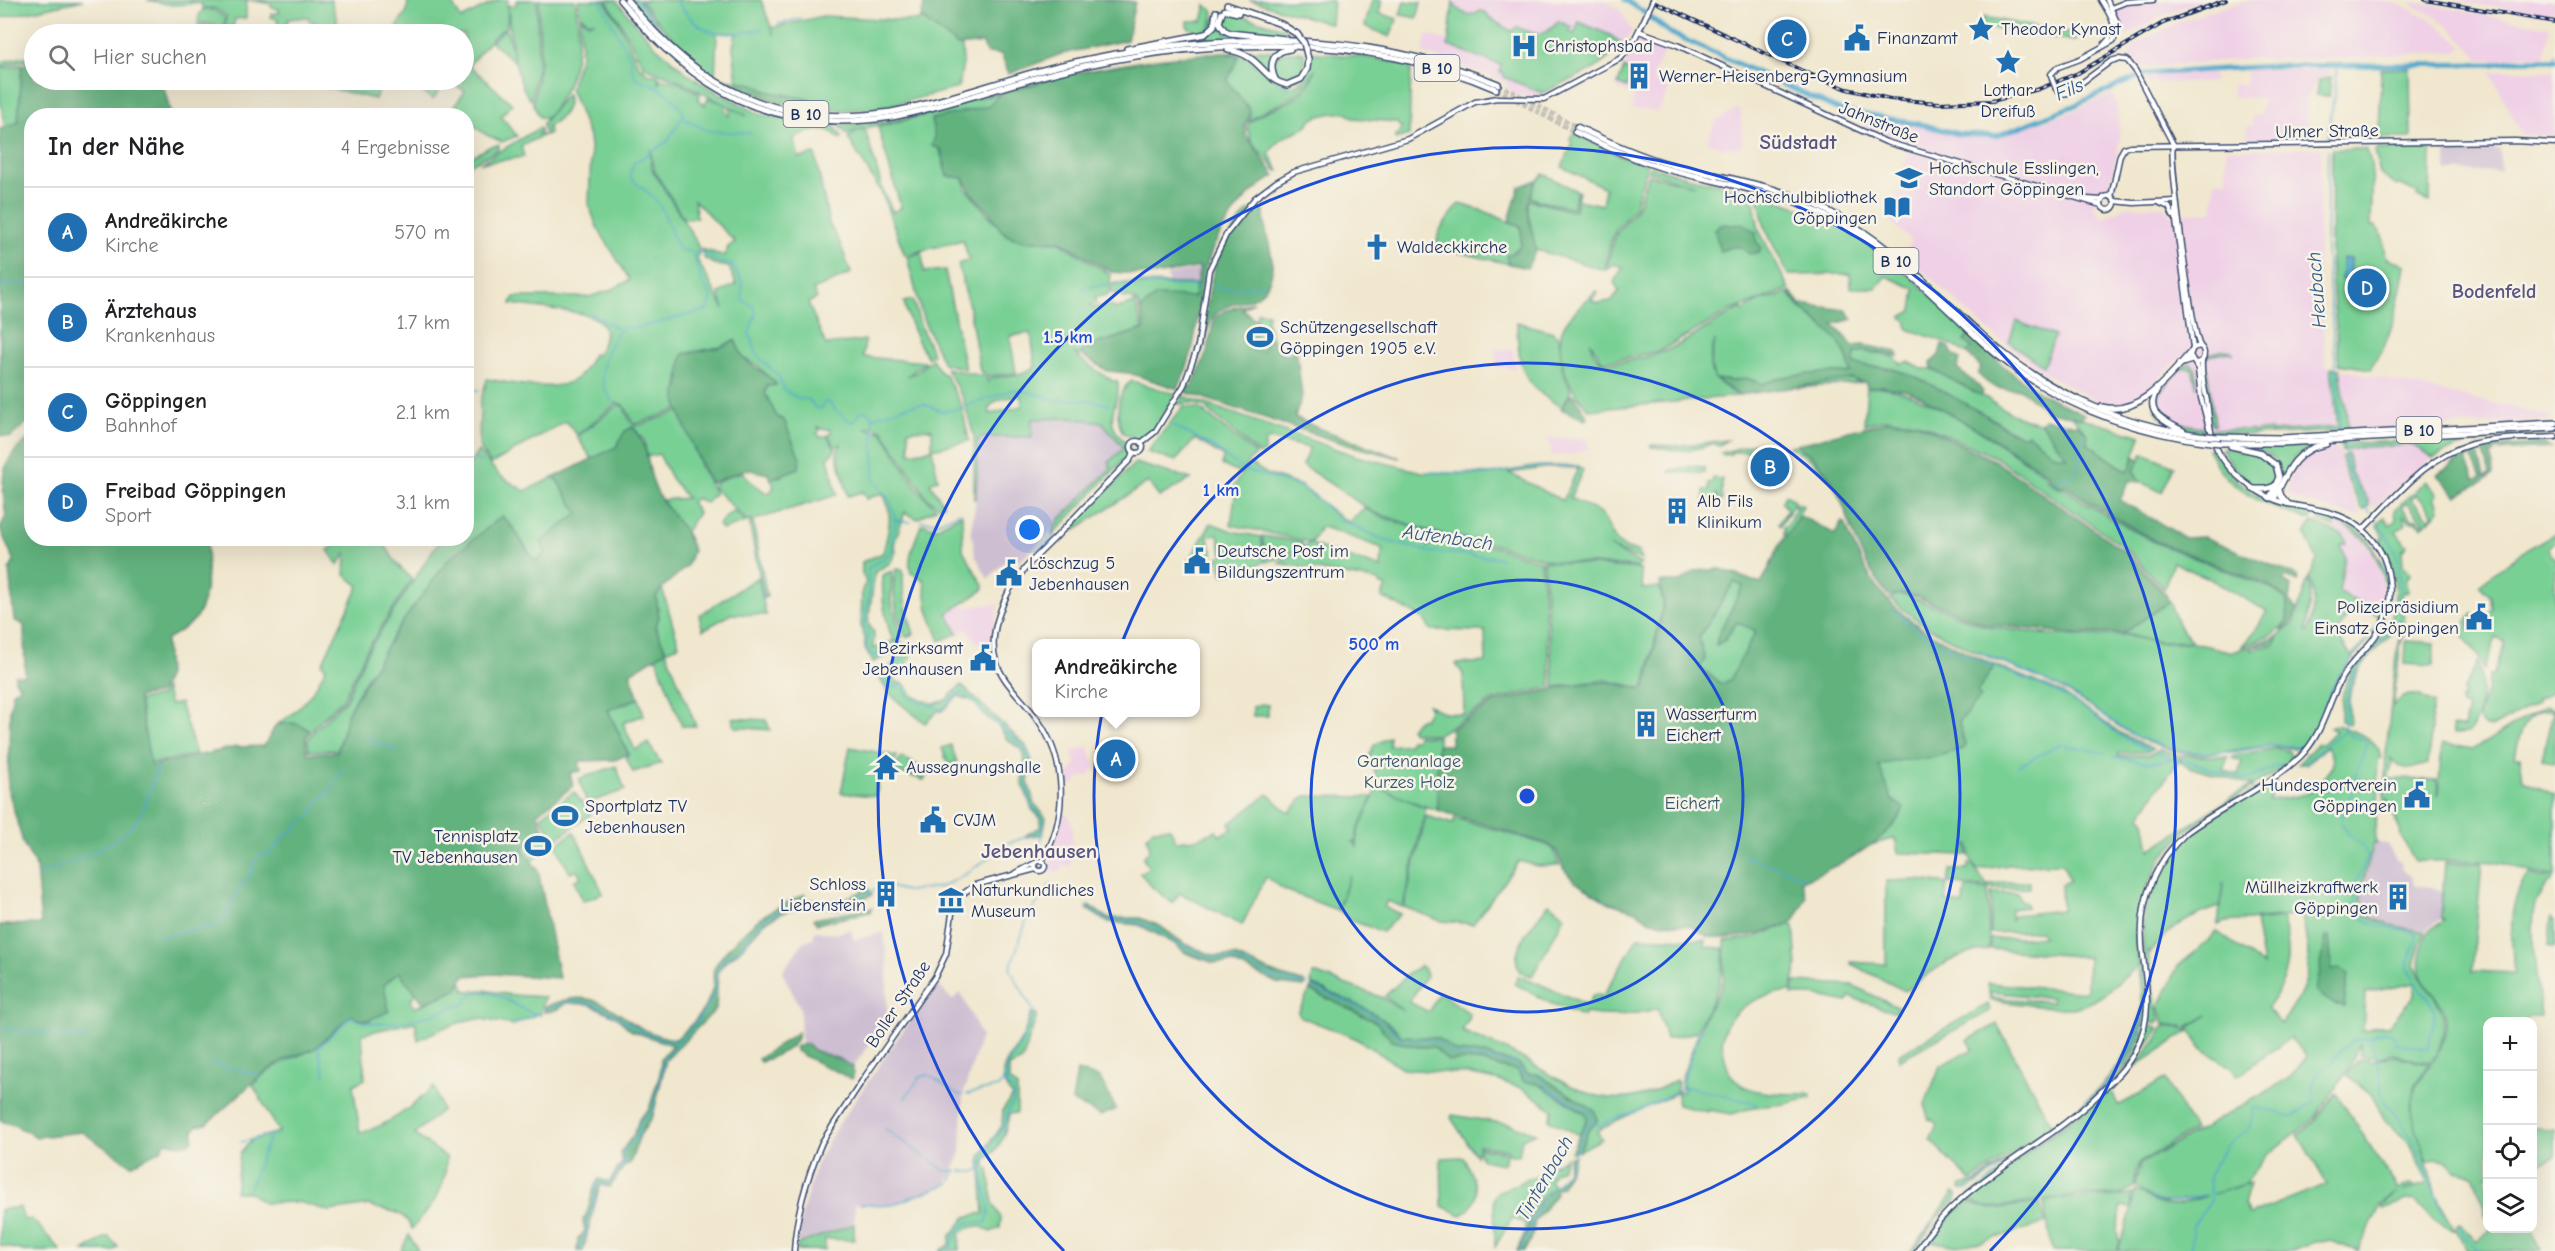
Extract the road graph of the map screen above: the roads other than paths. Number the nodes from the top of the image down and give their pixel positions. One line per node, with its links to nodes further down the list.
1 (620, 0): 11 (highway, B 10)
2 (627, 0): 12 (highway, B 10)
3 (1653, 0): 9 (main road, bridge)
4 (2101, 0): 7 (main road)
5 (2107, 0): 7 (main road)
6 (2153, 0): 7 (main road)
7 (2109, 9): 16 (main road, bridge)
8 (1222, 10): 10 (highway); 12 (highway, B 10); 13 (highway, bridge)
9 (1639, 31): 20 (main road, Jahnstraße); 41 (main road)
10 (1294, 44): 11 (highway, B 10); 12 (highway, B 10); 13 (highway); 14 (highway, B 10)
11 (1220, 48): 13 (highway)
12 (1114, 55)
13 (1276, 81)
14 (1497, 87)
15 (2554, 142): 16 (main road, Ulmer Straße)
16 (2172, 144): 18 (main road, Ulmer Straße); 19 (main road)
17 (1759, 188): 17 (highway, B 10); 33 (highway, B 10); 37 (highway, B 10)
18 (2113, 199): 20 (main road); 22 (main road); 23 (main road)
19 (2176, 201): 21 (main road); 24 (main road); 26 (main road)
20 (2101, 202): 23 (main road, Jahnstraße)
21 (2157, 202): 22 (main road); 24 (main road)
22 (2134, 203): 23 (main road)
23 (2113, 207)
24 (2176, 221): 25 (main road)
25 (2186, 298): 26 (main road); 28 (main road)
26 (2192, 303): 27 (main road)
27 (2200, 346): 28 (main road); 29 (main road)
28 (2191, 350): 30 (main road); 31 (highway)
29 (2202, 361): 30 (main road); 37 (main road)
30 (2194, 362): 31 (highway); 37 (main road)
31 (2178, 365): 32 (highway)
32 (2162, 382): 33 (highway, B 10); 36 (highway)
33 (2087, 404): 36 (highway, B 10)
34 (2555, 423): 39 (highway, B 10)
35 (2555, 428): 40 (highway, B 10)
36 (2187, 434): 37 (highway, B 10)
37 (2210, 436): 39 (highway, B 10, bridge); 44 (main road)
38 (2555, 437): 47 (main road)
39 (2219, 440): 40 (highway, B 10); 43 (highway)
40 (2332, 440): 43 (highway, B 10)
41 (1141, 443): 42 (main road); 42 (main road)
42 (1134, 452): 48 (main road)
43 (2278, 486): 44 (highway); 45 (highway, B 10); 46 (highway)
44 (2253, 489): 45 (main road)
45 (2272, 499): 46 (main road)
46 (2288, 503): 47 (main road)
47 (2363, 529): 55 (main road)
48 (1032, 713)
49 (1035, 717): 50 (main road)
50 (1042, 861): 51 (main road, Boller Straße); 52 (main road)
51 (1035, 863): 52 (main road); 53 (main road, Boller Straße)
52 (1036, 869): 53 (main road, Boller Straße)
53 (1010, 876): 54 (main road, Boller Straße)
54 (794, 1251)
55 (1917, 1251)

